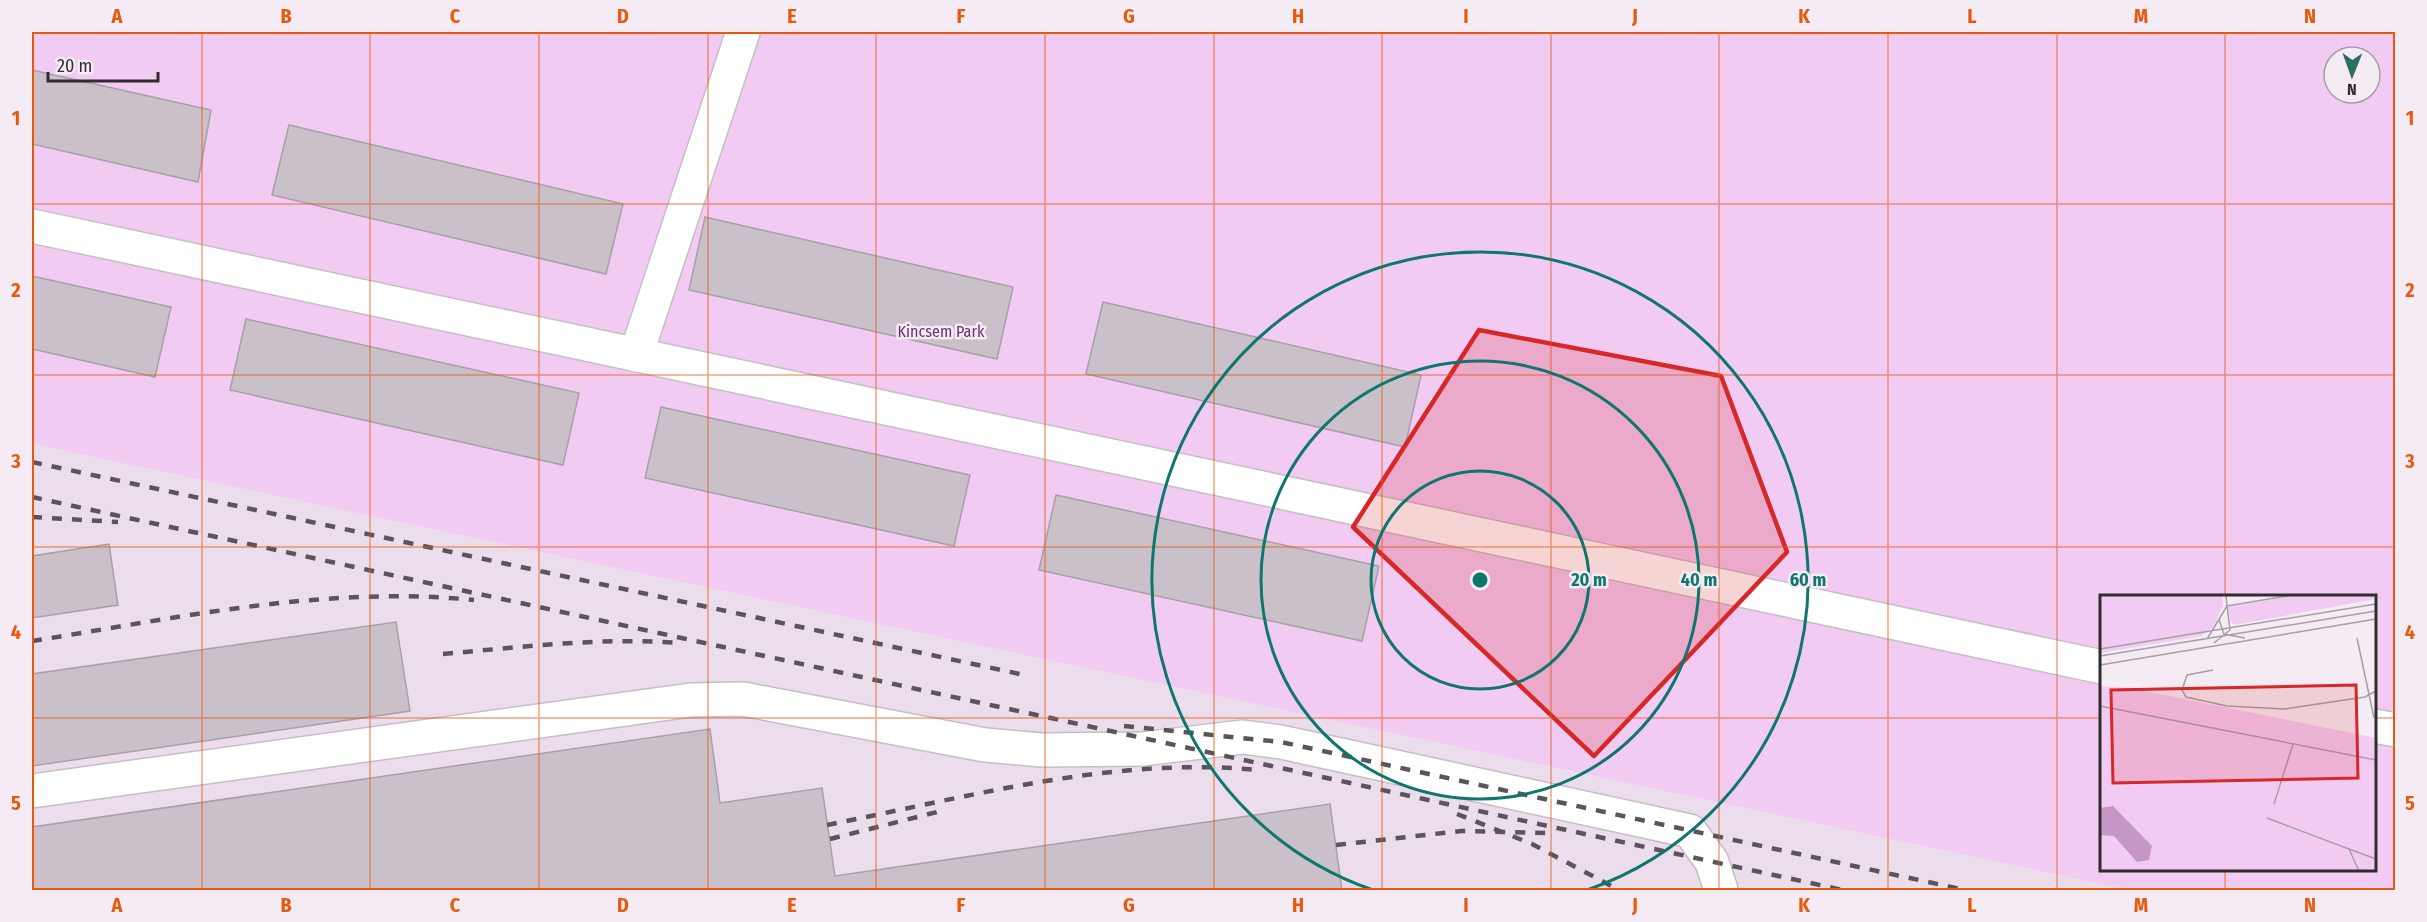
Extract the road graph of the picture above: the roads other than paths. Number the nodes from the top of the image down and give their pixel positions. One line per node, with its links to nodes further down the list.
1 (743, 32): 3 (lane)
2 (32, 226): 3 (lane)
3 (636, 355): 4 (lane)
4 (2100, 667)
5 (2376, 726): 6 (lane)
6 (2396, 730)
7 (32, 791): 8 (lane)
8 (1721, 891)

